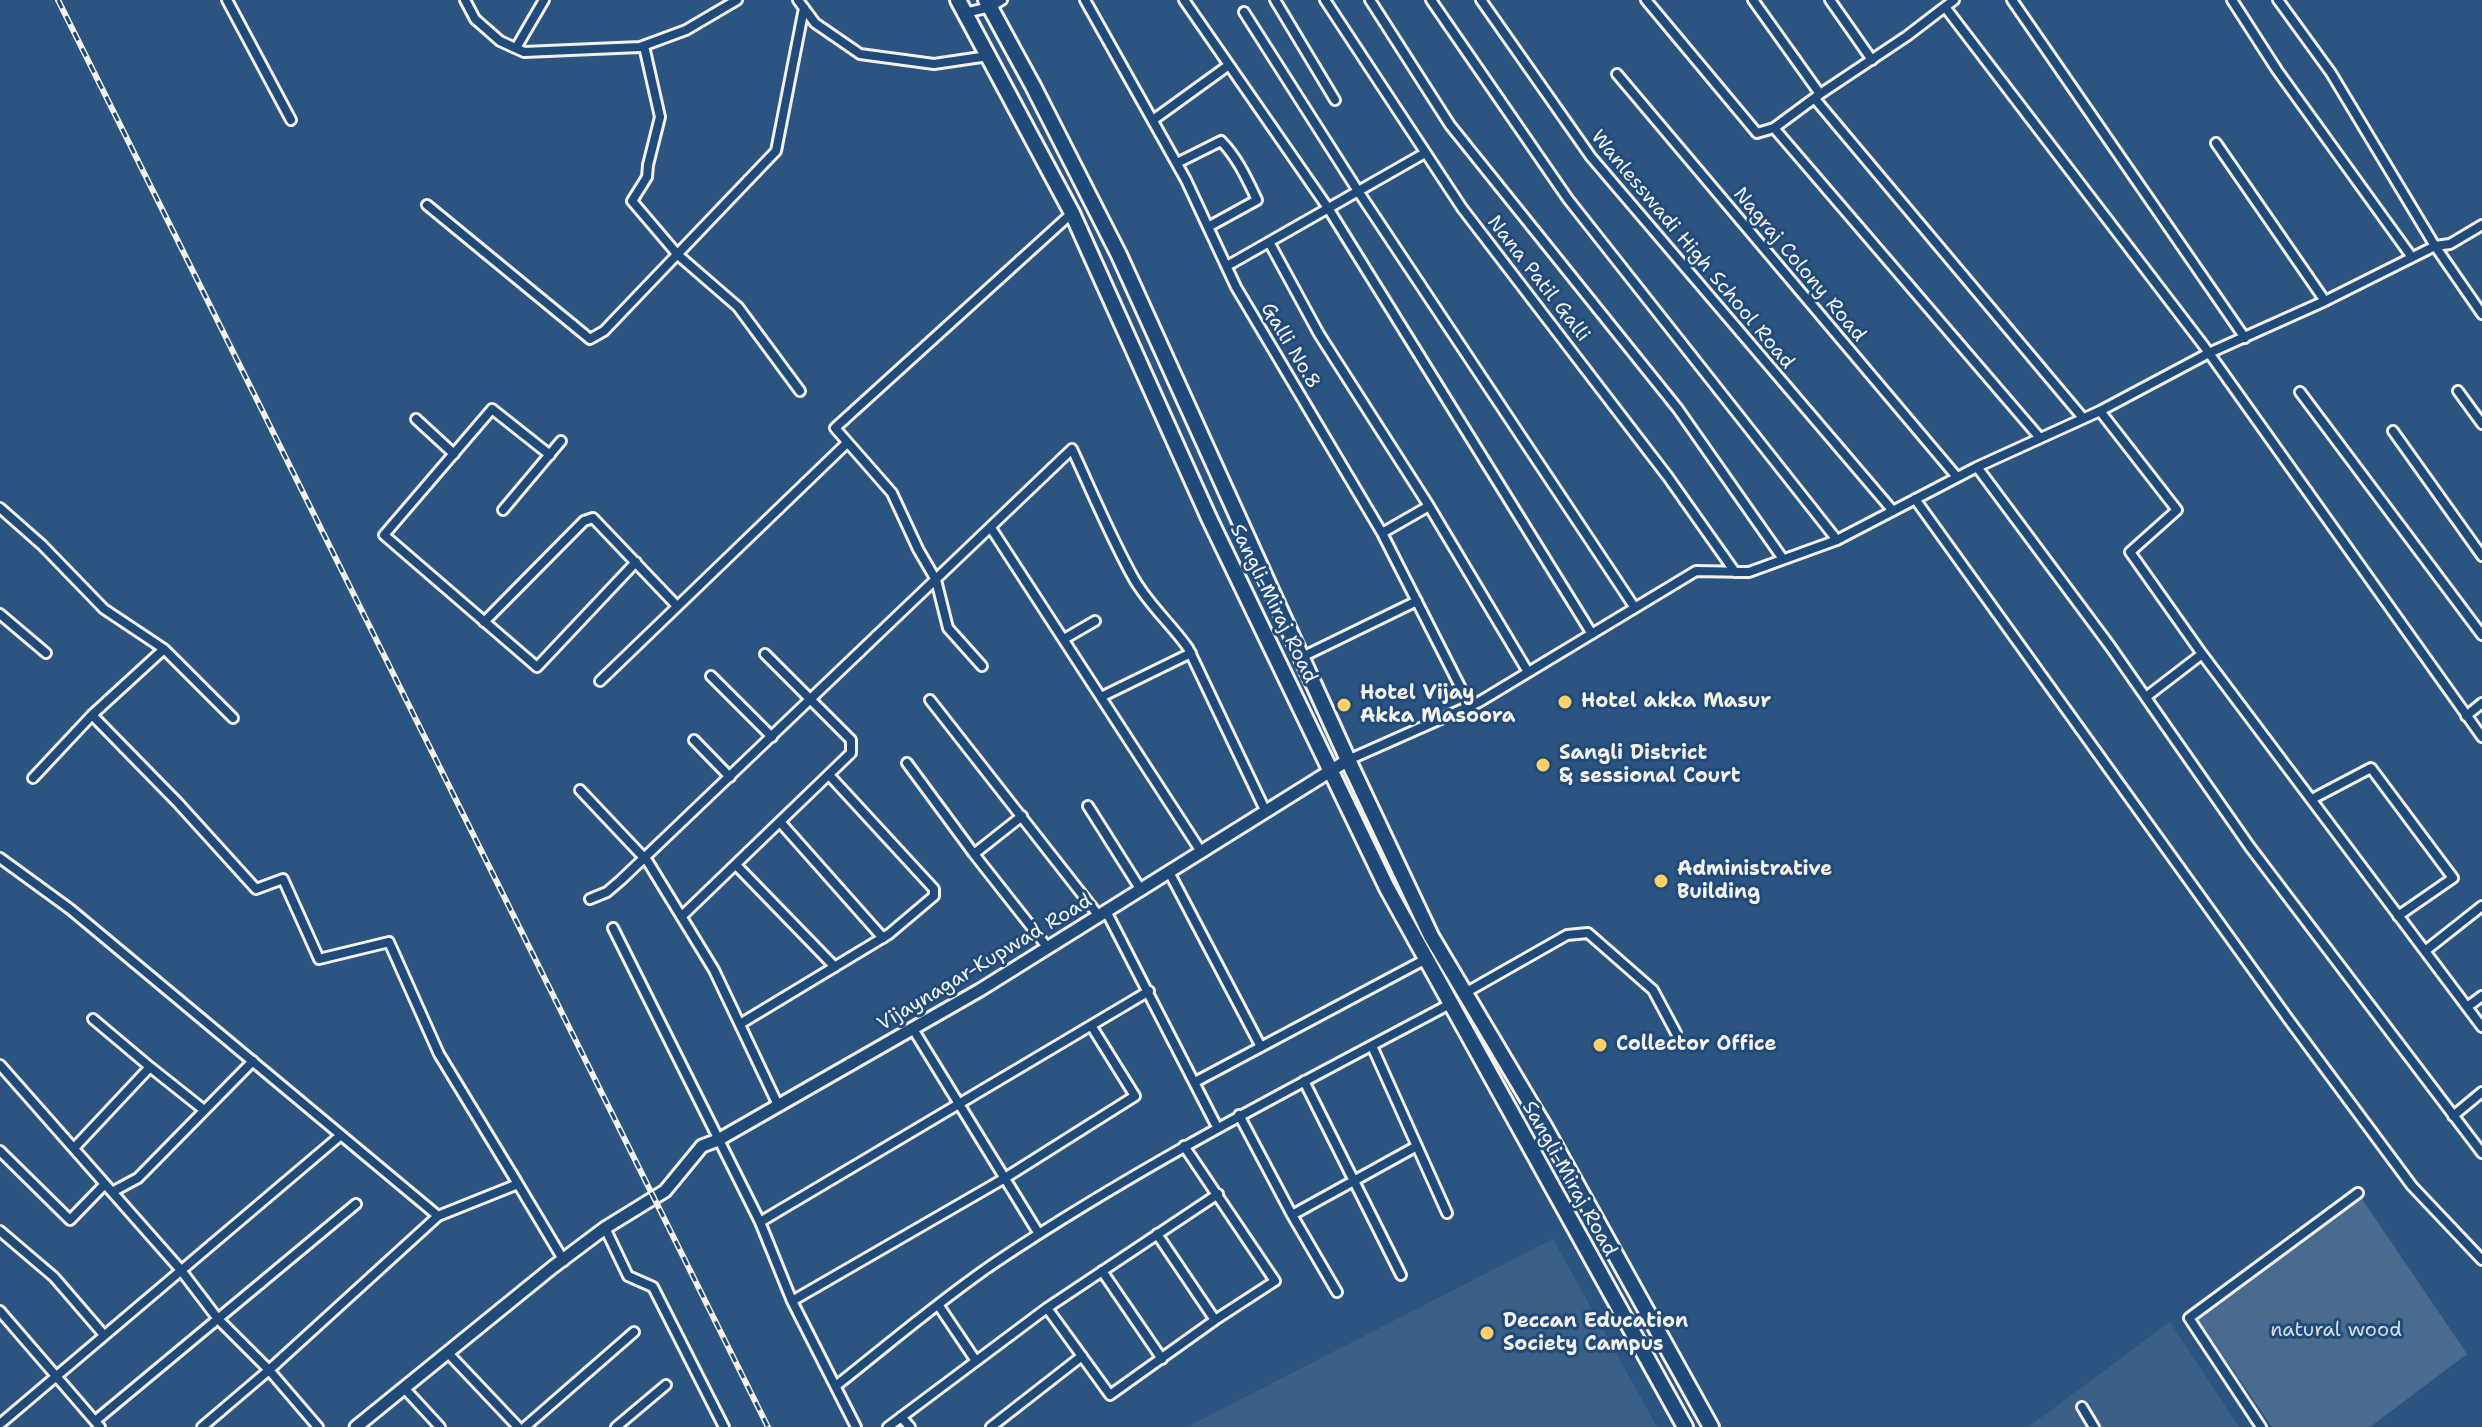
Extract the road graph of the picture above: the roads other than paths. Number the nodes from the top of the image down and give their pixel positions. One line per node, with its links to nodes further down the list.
1 (227, 0): 33 (street)
2 (465, 0): 26 (street)
3 (544, 0): 26 (street)
4 (737, 0): 25 (street)
5 (798, 0): 23 (street)
6 (1085, 0): 34 (street, Galli No.8)
7 (1184, 0): 29 (street)
8 (1275, 0): 32 (street)
9 (1325, 0): 37 (street, Nana Patil Galli)
10 (1370, 0): 78 (street)
11 (1431, 0): 76 (street)
12 (1481, 0): 73 (street, Wanlesswadi High School Road)
13 (1646, 0): 35 (street)
14 (1753, 0): 31 (street)
15 (1830, 0): 28 (street)
16 (1954, 0): 22 (street)
17 (2012, 0): 52 (street)
18 (2232, 0): 48 (street)
19 (2278, 0): 46 (street)
20 (992, 2): 21 (street); 96 (highway, Sangli-Miraj Road)
21 (961, 6): 27 (highway, Sangli-Miraj Road)
22 (1945, 7): 28 (street); 53 (street)
23 (804, 8): 27 (street); 47 (street)
24 (1244, 12): 39 (street)
25 (644, 46): 26 (street); 47 (street)
26 (516, 48)
27 (989, 56): 42 (highway, Sangli-Miraj Road)
28 (1872, 60): 31 (street)
29 (1229, 65): 34 (street); 41 (street)
30 (1617, 74): 68 (street, Nagraj Colony Road)
31 (1817, 97): 35 (street); 58 (street)
32 (1335, 100)
33 (291, 120)
34 (1153, 120): 38 (street, Galli No.8)
35 (1774, 128): 62 (street)
36 (2216, 143): 50 (street)
37 (1425, 153): 39 (street); 80 (street, Nana Patil Galli)
38 (1177, 163): 44 (street, Galli No.8); 44 (street)
39 (1358, 191): 41 (street); 84 (street)
40 (427, 205): 47 (street)
41 (1328, 208): 45 (street); 88 (street)
42 (1072, 213): 64 (street); 115 (highway, Sangli-Miraj Road)
43 (2482, 225): 46 (street)
44 (1208, 227): 49 (street, Galli No.8)
45 (1269, 242): 49 (street); 70 (street)
46 (2435, 246): 48 (street); 51 (street)
47 (678, 255): 54 (street)
48 (2411, 256): 50 (street)
49 (1227, 266): 75 (street, Galli No.8)
50 (2325, 301): 52 (street)
51 (2482, 314)
52 (2245, 338): 53 (street)
53 (2209, 353): 57 (street); 108 (street)
54 (800, 391)
55 (2458, 391): 60 (street)
56 (2300, 392): 89 (street)
57 (2100, 411): 58 (street); 95 (street)
58 (2083, 418): 62 (street)
59 (416, 419): 65 (street)
60 (2482, 424)
61 (2393, 431): 77 (street)
62 (2040, 438): 67 (street)
63 (561, 441): 66 (street)
64 (847, 443): 81 (street); 83 (street)
65 (454, 454): 66 (street); 87 (street)
66 (550, 455): 72 (street)
67 (1977, 467): 68 (street); 102 (street)
68 (1957, 477): 69 (street)
69 (1915, 499): 73 (street); 190 (street)
70 (1429, 506): 75 (street); 98 (street)
71 (0, 508): 91 (street)
72 (503, 510)
73 (1893, 511): 76 (street)
74 (991, 528): 81 (street); 90 (street); 93 (street)
75 (1382, 533): 82 (street, Galli No.8)
76 (1837, 540): 78 (street)
77 (2482, 556)
78 (1783, 559): 80 (street)
79 (636, 562): 83 (street); 87 (street); 87 (street)
80 (1735, 572): 84 (street)
81 (936, 580): 97 (street); 103 (street)
82 (1417, 601): 96 (street); 106 (street, Galli No.8)
83 (676, 605): 100 (street)
84 (1635, 608): 88 (street)
85 (0, 614): 92 (street)
86 (1095, 621): 90 (street)
87 (484, 622)
88 (1592, 634): 98 (street)
89 (2482, 635)
90 (1064, 639): 101 (street)
91 (164, 649): 107 (street); 109 (street)
92 (46, 653)
93 (1191, 653): 101 (street); 122 (street)
94 (765, 654): 103 (street)
95 (2202, 654): 102 (street); 120 (street)
96 (1302, 657): 113 (highway, Sangli-Miraj Road)
97 (982, 666)
98 (1528, 672): 106 (street)
99 (711, 676): 110 (street)
100 (600, 681)
101 (1101, 697): 125 (street)
102 (2146, 697): 166 (street)
103 (811, 700): 110 (street); 116 (street)
104 (930, 700): 123 (street)
105 (2482, 703): 108 (street)
106 (1470, 706): 113 (street)
107 (92, 715): 118 (street); 177 (street)
108 (2466, 716): 111 (street)
109 (233, 718)
110 (772, 737): 117 (street)
111 (2482, 737)
112 (694, 740): 117 (street)
113 (1348, 760): 115 (street, Vijaynagar-Kupwad Road); 144 (highway, Sangli-Miraj Road)
114 (907, 763): 126 (street)
115 (1331, 771): 122 (street, Vijaynagar-Kupwad Road); 141 (highway, Sangli-Miraj Road)
116 (829, 775): 124 (street); 138 (street)
117 (730, 777): 128 (street)
118 (33, 778)
119 (580, 790): 128 (street)
120 (2312, 799): 136 (street); 136 (street)
121 (1088, 806): 131 (street)
122 (1266, 812): 125 (street, Vijaynagar-Kupwad Road)
123 (1022, 816): 126 (street); 134 (street)
124 (781, 823): 129 (street); 138 (street)
125 (1202, 853): 130 (street, Vijaynagar-Kupwad Road)
126 (974, 854): 139 (street)
127 (0, 858): 156 (street)
128 (645, 858): 132 (street); 135 (street)
129 (736, 865): 135 (street); 142 (street)
130 (1169, 872): 131 (street, Vijaynagar-Kupwad Road); 155 (street)
131 (1141, 890): 134 (street, Vijaynagar-Kupwad Road)
132 (590, 899)
133 (2482, 906): 140 (street)
134 (1103, 914): 139 (street, Vijaynagar-Kupwad Road); 143 (street)
135 (682, 916): 149 (street)
136 (2398, 916): 140 (street)
137 (613, 928): 169 (street)
138 (883, 938): 142 (street)
139 (1048, 948): 152 (street, Vijaynagar-Kupwad Road)
140 (2425, 951): 147 (street)
141 (1426, 959): 146 (highway, Sangli-Miraj Road); 155 (street)
142 (835, 967): 149 (street)
143 (1149, 991): 150 (street); 160 (street)
144 (1465, 993): 153 (street); 230 (highway, Sangli-Miraj Road)
145 (2482, 996): 147 (street)
146 (1450, 1004): 154 (street); 229 (highway, Sangli-Miraj Road)
147 (2467, 1007): 151 (street)
148 (93, 1019): 158 (street)
149 (740, 1024): 162 (street)
150 (1092, 1027): 163 (street); 175 (street)
151 (2482, 1027)
152 (913, 1029): 162 (street, Vijaynagar-Kupwad Road); 163 (street)
153 (1676, 1033)
154 (1372, 1046): 159 (street); 171 (street)
155 (1261, 1047): 160 (street)
156 (253, 1061): 164 (street); 168 (street)
157 (0, 1065): 172 (street)
158 (150, 1067): 164 (street); 172 (street)
159 (1304, 1081): 165 (street); 176 (street)
160 (1195, 1082): 167 (street)
161 (2482, 1092): 166 (street)
162 (778, 1105): 169 (street, Vijaynagar-Kupwad Road)
163 (960, 1105): 175 (street); 185 (street)
164 (204, 1110): 178 (street)
165 (1239, 1115): 167 (street); 183 (street)
166 (2453, 1116): 174 (street)
167 (1217, 1127): 170 (street)
168 (341, 1135): 184 (street); 192 (street)
169 (718, 1140): 185 (street); 186 (street, Vijaynagar-Kupwad Road)
170 (1184, 1146): 180 (street); 188 (street)
171 (1417, 1146): 176 (street); 182 (street)
172 (75, 1147): 178 (street)
173 (0, 1151): 178 (street)
174 (2482, 1153)
175 (1005, 1178): 188 (street); 196 (street)
176 (1354, 1182): 183 (street); 194 (street)
177 (518, 1184): 184 (street); 191 (street)
178 (108, 1188): 192 (street)
179 (2358, 1193): 232 (street)
180 (1218, 1194): 189 (street); 201 (street)
181 (356, 1204): 200 (street)
182 (1447, 1213)
183 (1292, 1215): 195 (street)
184 (438, 1216): 208 (street)
185 (760, 1222): 196 (street)
186 (605, 1228): 191 (street); 224 (street)
187 (0, 1231): 203 (street)
188 (1039, 1234): 197 (street)
189 (1157, 1234): 193 (street); 201 (street)
190 (2482, 1260)
191 (564, 1261): 204 (street)
192 (180, 1269): 200 (street); 203 (street)
193 (1102, 1271): 198 (street); 206 (street)
194 (1401, 1275)
195 (1337, 1292)
196 (792, 1301): 211 (street)
197 (939, 1306): 207 (street); 211 (street)
198 (1047, 1308): 205 (street); 207 (street)
199 (0, 1311): 209 (street)
200 (218, 1319): 208 (street); 216 (street)
201 (1215, 1320): 206 (street)
202 (634, 1332): 222 (street)
203 (104, 1335): 209 (street)
204 (447, 1352): 212 (street); 221 (street)
205 (1082, 1356): 206 (street); 228 (street)
206 (1162, 1359)
207 (976, 1361): 214 (street)
208 (269, 1370): 218 (street); 219 (street)
209 (56, 1375): 215 (street); 216 (street)
210 (666, 1385): 223 (street)
211 (837, 1385): 225 (street)
212 (405, 1389): 217 (street); 220 (street)
213 (2082, 1407): 231 (street)
214 (901, 1417): 226 (street); 227 (street)
215 (0, 1424)
216 (98, 1424)
217 (364, 1425)
218 (202, 1427)
219 (318, 1427)
220 (440, 1427)
221 (518, 1427)
222 (525, 1427)
223 (616, 1427)
224 (724, 1427)
225 (856, 1427)
226 (888, 1427)
227 (910, 1427)
228 (991, 1427)
229 (1685, 1427)
230 (1711, 1427)
231 (2094, 1427)
232 (2261, 1427)

